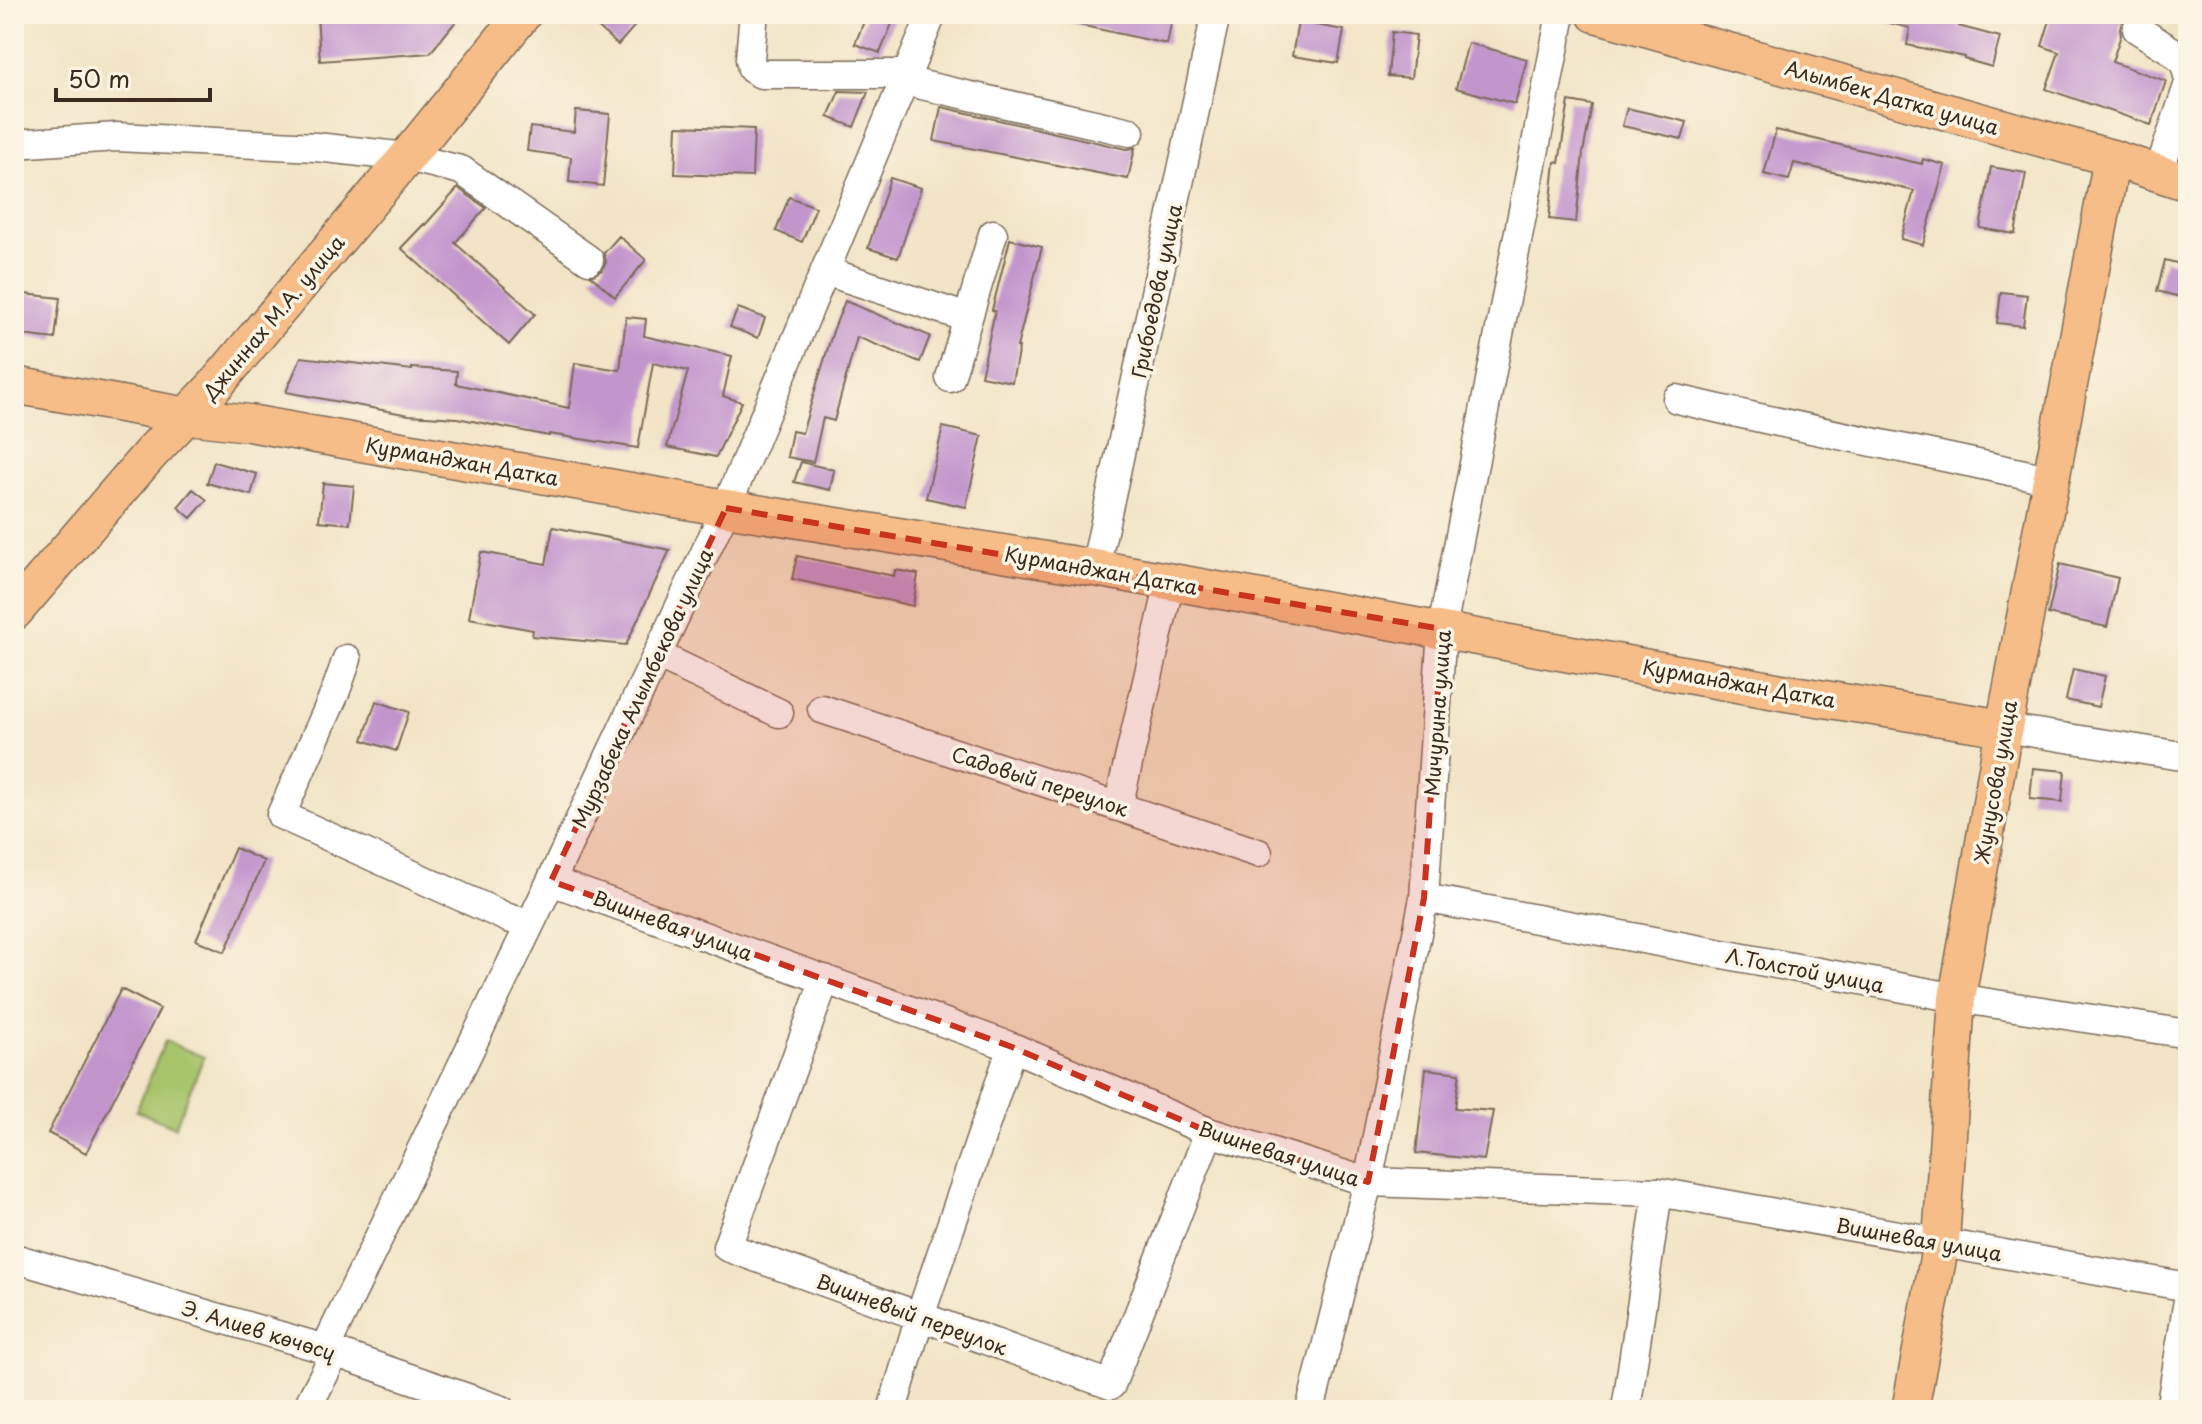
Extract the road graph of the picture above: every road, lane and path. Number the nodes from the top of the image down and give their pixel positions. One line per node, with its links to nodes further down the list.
1 (523, 14): 13 (main road, Джиннах М.А. улица)
2 (932, 14): 9 (street, Мурзабека Алымбекова улица)
3 (1216, 14): 26 (street, Грибоедова улица)
4 (1561, 14): 29 (street, Мичурина улица)
5 (1595, 14): 14 (main road, Алымбек Датка улица)
6 (753, 23): 9 (street)
7 (2137, 29): 8 (street)
8 (2188, 76)
9 (905, 77): 11 (street); 18 (street, Мурзабека Алымбекова улица)
10 (2188, 86): 15 (street)
11 (1130, 132)
12 (14, 144): 13 (street)
13 (407, 157): 17 (street); 23 (main road, Джиннах М.А. улица)
14 (2112, 158): 15 (main road, Алымбек Датка улица); 24 (main road, Жунусова улица)
15 (2173, 178)
16 (993, 234): 19 (street)
17 (589, 260)
18 (825, 271): 19 (street); 25 (street, Мурзабека Алымбекова улица)
19 (968, 318): 20 (street)
20 (950, 378)
21 (14, 385): 23 (main road, Курманджан Датка)
22 (1677, 399): 24 (street)
23 (188, 416): 25 (main road, Курманджан Датка); 28 (main road, Джиннах М.А. улица)
24 (2051, 480): 34 (main road, Жунусова улица)
25 (726, 508): 26 (main road, Курманджан Датка); 30 (street, Мурзабека Алымбекова улица)
26 (1095, 568): 27 (main road, Курманджан Датка)
27 (1170, 582): 29 (main road, Курманджан Датка); 36 (street)
28 (14, 612)
29 (1442, 629): 34 (main road, Курманджан Датка); 39 (street, Мичурина улица)
30 (657, 655): 33 (street); 38 (street, Мурзабека Алымбекова улица)
31 (347, 659): 40 (street)
32 (822, 709): 36 (street, Садовый переулок)
33 (779, 713)
34 (2004, 728): 35 (street, Курманджан Датка); 42 (main road, Жунусова улица)
35 (2188, 757)
36 (1118, 807): 37 (street, Садовый переулок)
37 (1258, 853)
38 (551, 881): 40 (street, Мурзабека Алымбекова улица); 41 (street, Вишневая улица)
39 (1424, 898): 42 (street, Л.Толстой улица); 46 (street, Мичурина улица)
40 (530, 924): 53 (street, Мурзабека Алымбекова улица)
41 (825, 979): 44 (street, Вишневая улица); 52 (street, Вишневый переулок)
42 (1957, 998): 43 (street, Л.Толстой улица); 48 (main road, Жунусова улица)
43 (2188, 1034)
44 (1012, 1047): 45 (street, Вишневая улица); 52 (street)
45 (1209, 1132): 46 (street, Вишневая улица); 52 (street, Вишневый переулок)
46 (1368, 1182): 47 (street, Вишневая улица); 57 (street, Мичурина улица)
47 (1658, 1192): 48 (street, Вишневая улица); 58 (street)
48 (1941, 1242): 50 (street, Вишневая улица); 59 (main road, Жунусова улица)
49 (14, 1258): 53 (street, Э. Алиев көчөсү)
50 (2188, 1287)
51 (2188, 1300): 60 (street)
52 (920, 1316): 56 (street)
53 (330, 1351): 54 (street, Мурзабека Алымбекова улица); 55 (street, Э. Алиев көчөсү)
54 (306, 1410)
55 (502, 1410)
56 (892, 1410)
57 (1310, 1410)
58 (1626, 1410)
59 (1910, 1410)
60 (2170, 1410)

